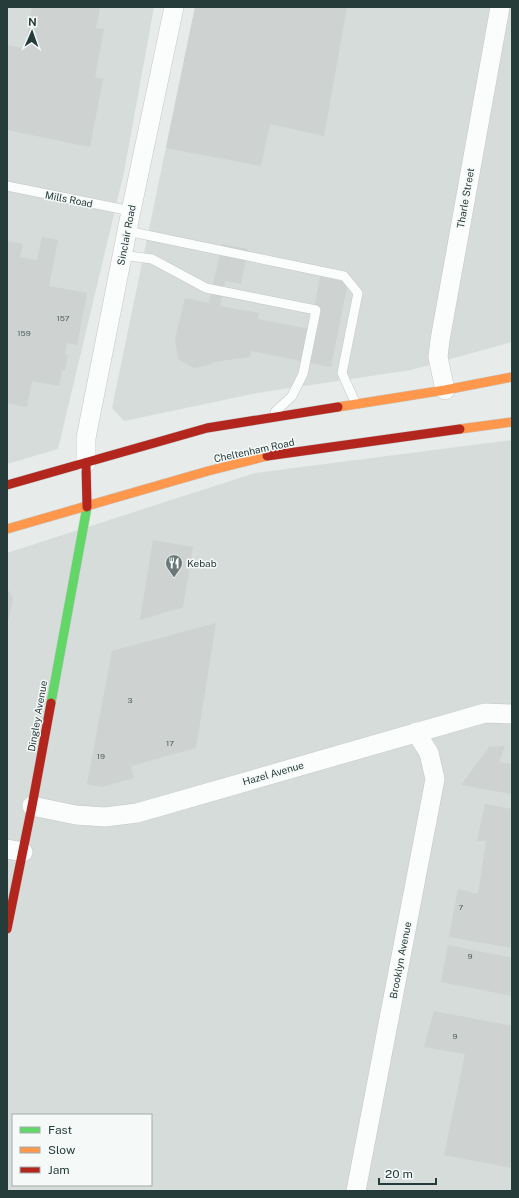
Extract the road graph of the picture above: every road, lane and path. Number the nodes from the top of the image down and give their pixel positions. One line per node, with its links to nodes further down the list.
1 (174, 7): 4 (street, Sinclair Road)
2 (500, 7): 9 (street, Tharle Street)
3 (7, 186): 4 (lane, Mills Road)
4 (131, 211): 5 (street, Sinclair Road)
5 (127, 231): 6 (street, Sinclair Road); 10 (lane)
6 (122, 255): 11 (lane); 13 (street, Sinclair Road)
7 (512, 368): 9 (main road)
8 (512, 377): 9 (main road)
9 (447, 389): 10 (main road)
10 (356, 404): 11 (main road)
11 (270, 418): 13 (main road)
12 (512, 422): 15 (main road, Cheltenham Road)
13 (86, 464): 14 (main road); 15 (main road, Dingley Avenue)
14 (7, 486)
15 (87, 506): 16 (main road, Cheltenham Road); 19 (main road, Dingley Avenue)
16 (7, 529)
17 (512, 714): 18 (street, Hazel Avenue)
18 (416, 732): 19 (street, Hazel Avenue); 22 (street, Brooklyn Avenue)
19 (32, 806): 20 (main road, Dingley Avenue)
20 (15, 851): 21 (main road, Dingley Avenue)
21 (7, 929)
22 (356, 1191)

